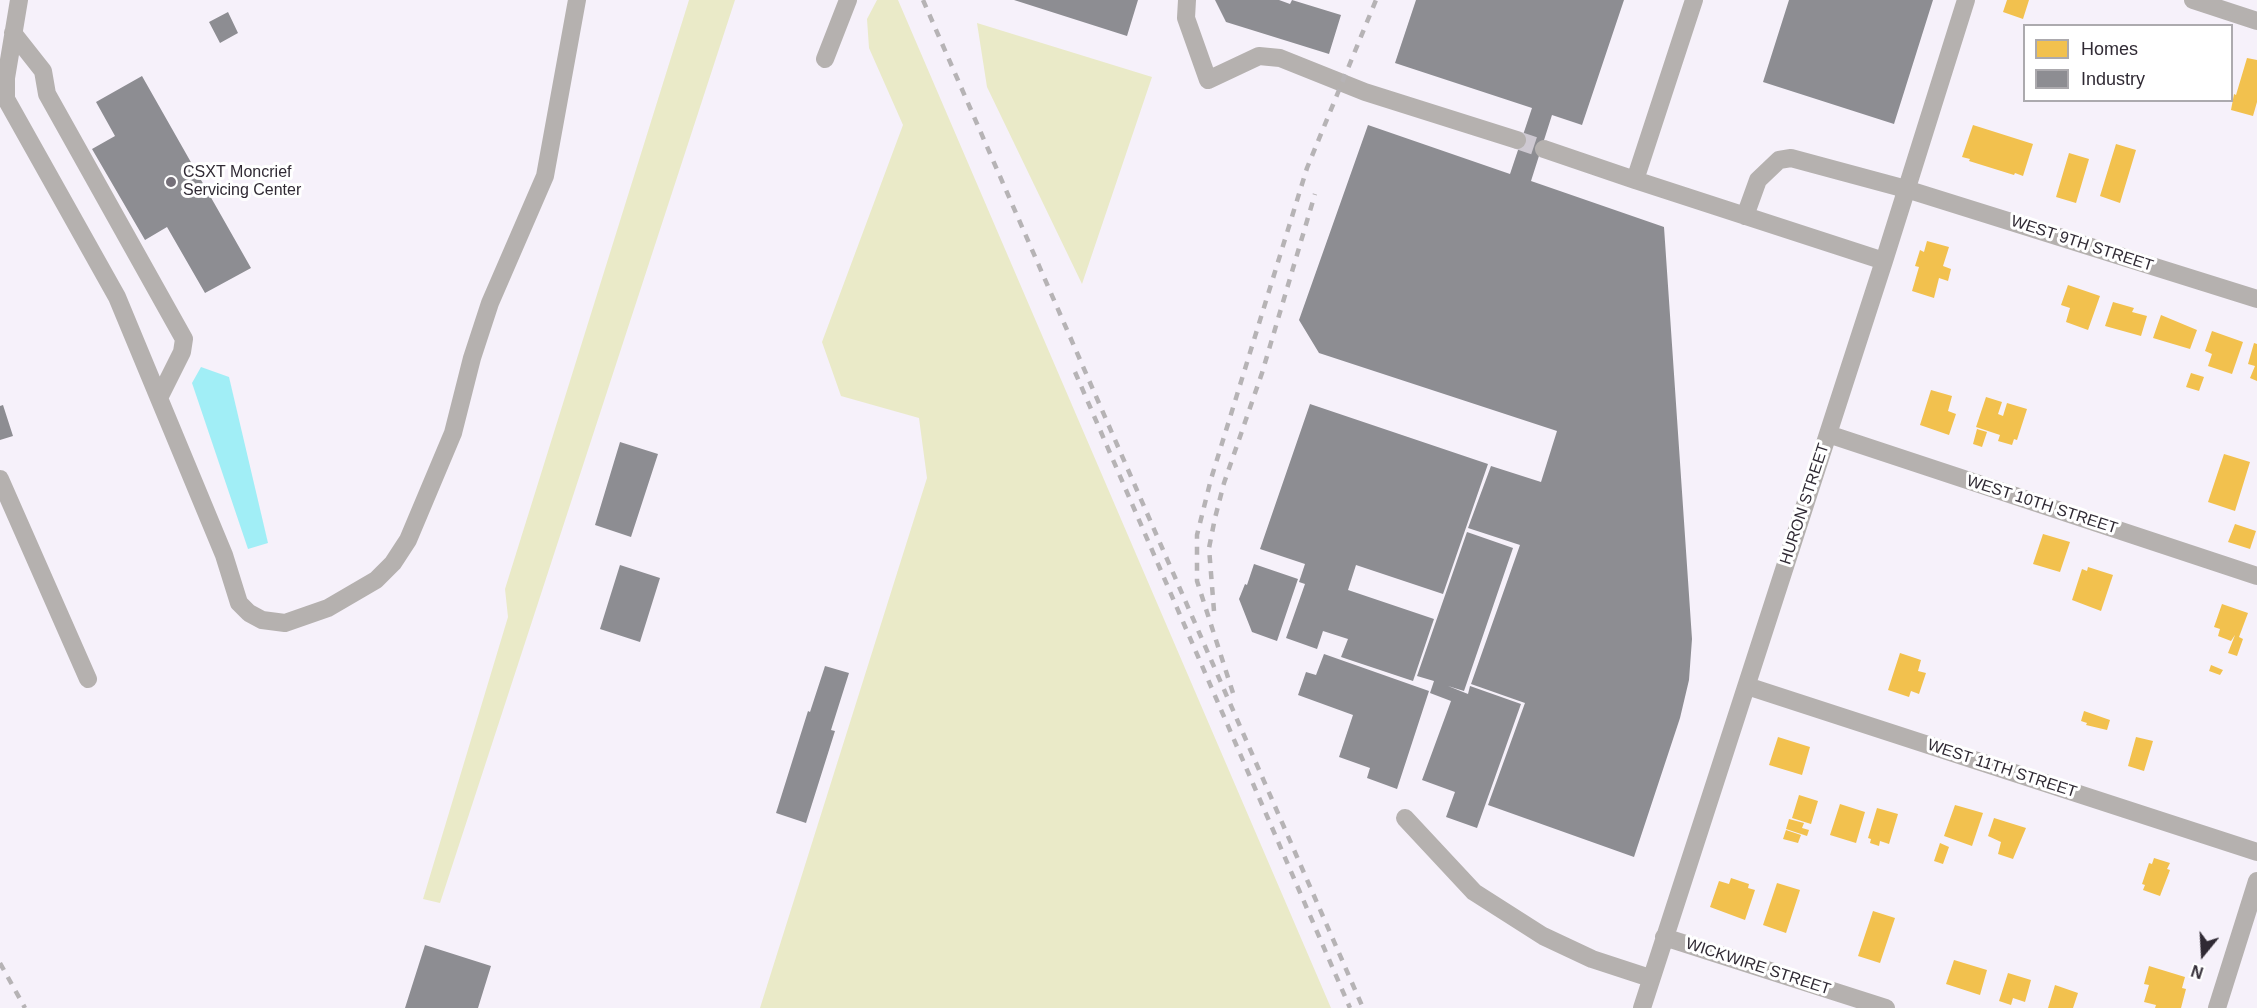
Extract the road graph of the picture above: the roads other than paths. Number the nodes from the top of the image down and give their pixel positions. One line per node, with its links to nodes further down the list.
1 (19, 0): 9 (street)
2 (577, 0): 19 (street)
3 (848, 0): 10 (street)
4 (1187, 0): 12 (street)
5 (1694, 0): 14 (street)
6 (1966, 0): 15 (street, HURON STREET)
7 (2193, 0): 8 (street)
8 (2257, 21)
9 (13, 33): 11 (street); 19 (street)
10 (825, 59)
11 (3, 101): 19 (street)
12 (1517, 140)
13 (1544, 149): 14 (street)
14 (1635, 180): 16 (street)
15 (1906, 189): 16 (street, WEST 9TH STREET); 17 (street, HURON STREET); 18 (street, WEST 9TH STREET)
16 (1745, 216): 17 (street)
17 (1884, 261): 20 (street, HURON STREET)
18 (2257, 299)
19 (160, 396)
20 (1828, 434): 22 (street, WEST 10TH STREET); 24 (street, HURON STREET)
21 (0, 478): 23 (street)
22 (2257, 576)
23 (88, 680)
24 (1747, 686): 26 (street, WEST 11TH STREET); 28 (street, HURON STREET)
25 (1405, 818): 29 (street)
26 (2257, 852)
27 (2257, 881): 32 (street)
28 (1664, 937): 29 (street, HURON STREET); 31 (street, WICKWIRE STREET)
29 (1650, 978): 30 (street, HURON STREET)
30 (1642, 1008)
31 (1886, 1008)
32 (2217, 1008)

